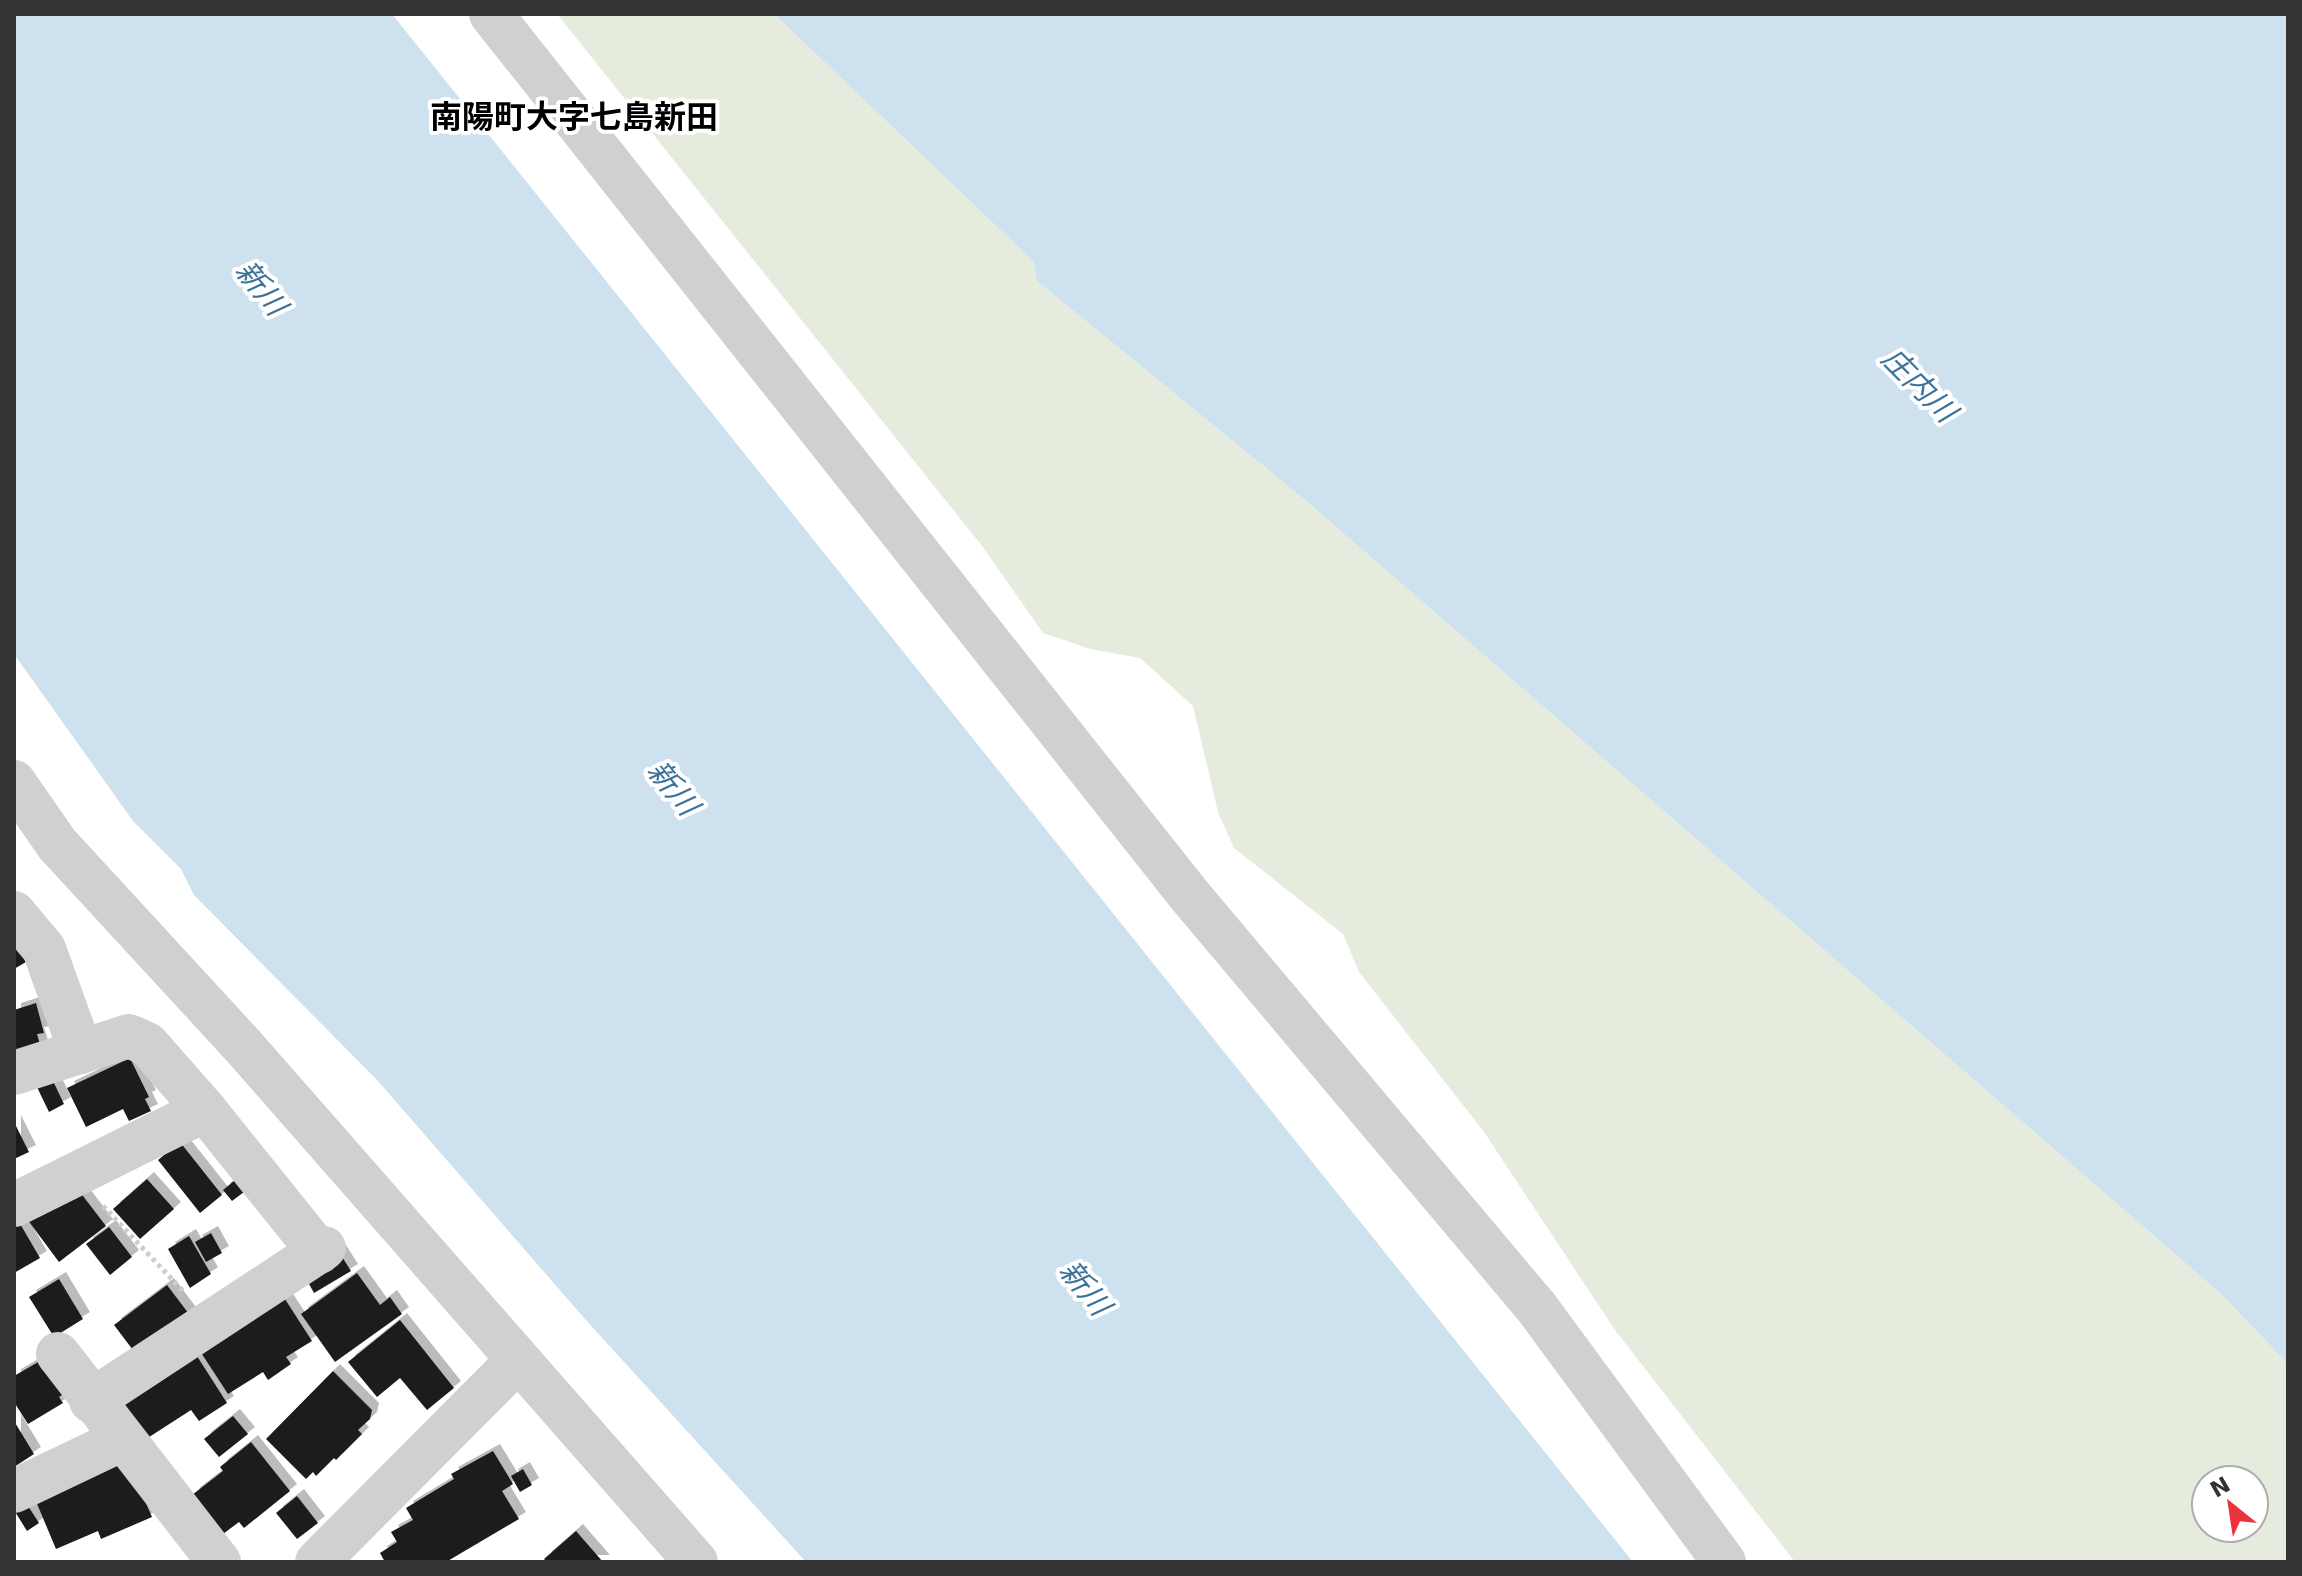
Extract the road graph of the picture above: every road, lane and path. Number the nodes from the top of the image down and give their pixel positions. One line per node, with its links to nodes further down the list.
1 (491, 14): 18 (street)
2 (14, 782): 11 (street)
3 (14, 913): 4 (street)
4 (81, 1052): 5 (street); 6 (street)
5 (14, 1073)
6 (205, 1110): 7 (street); 9 (street)
7 (73, 1175): 8 (street); 9 (path)
8 (14, 1205)
9 (213, 1321): 12 (street)
10 (58, 1354): 12 (street)
11 (517, 1361): 15 (street); 17 (street)
12 (91, 1401): 13 (street)
13 (121, 1440): 14 (street); 16 (street)
14 (14, 1491)
15 (333, 1557)
16 (219, 1562)
17 (696, 1562)
18 (1724, 1562)

